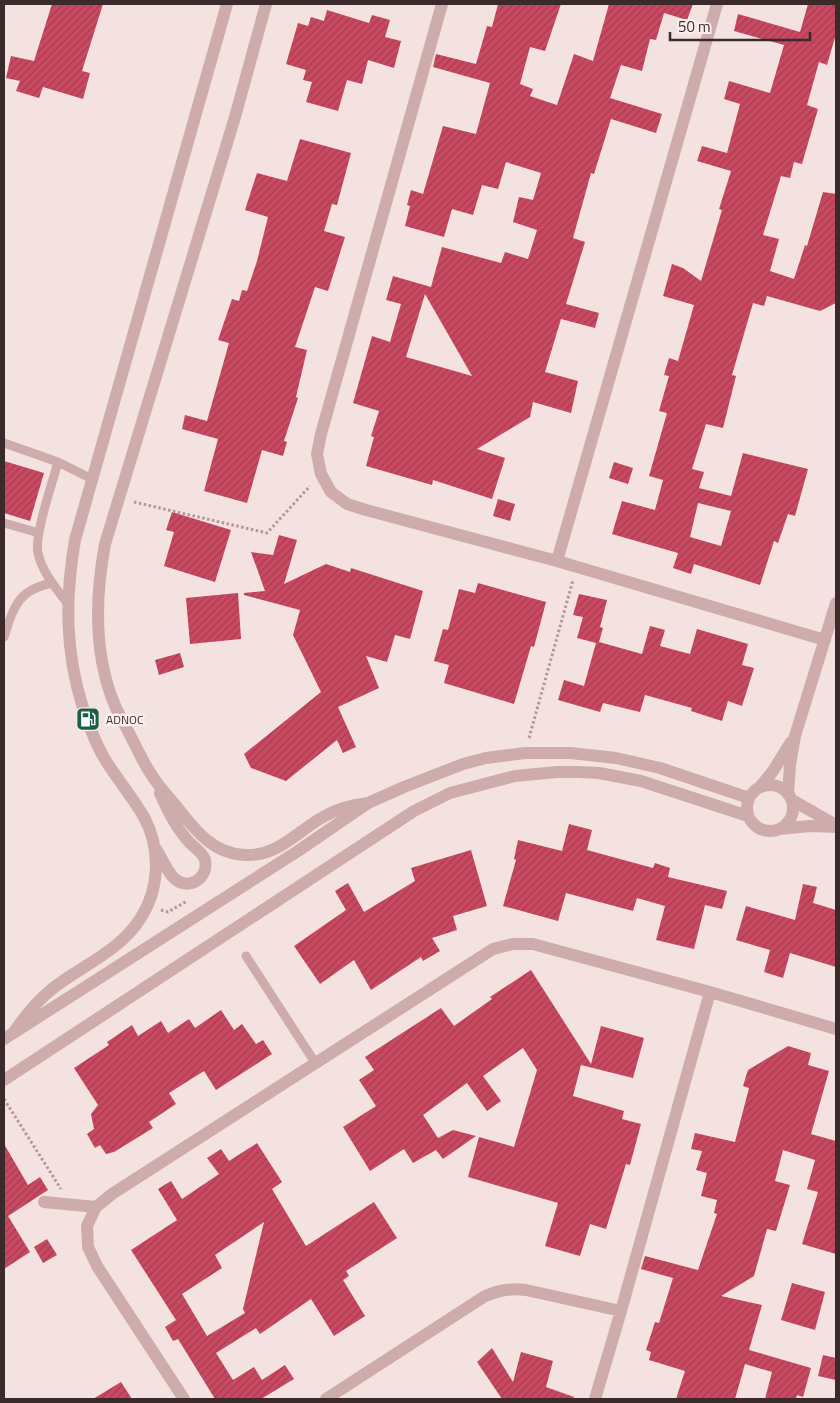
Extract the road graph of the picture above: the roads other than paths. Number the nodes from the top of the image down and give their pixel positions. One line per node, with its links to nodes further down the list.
1 (226, 4): 7 (street)
2 (266, 4): 18 (street)
3 (442, 4): 10 (street)
4 (717, 4): 10 (street)
5 (4, 443): 6 (lane)
6 (58, 462): 7 (lane); 9 (lane)
7 (92, 479): 12 (street)
8 (4, 523): 9 (lane)
9 (39, 533): 11 (lane)
10 (557, 561): 16 (street)
11 (52, 583): 12 (lane); 14 (lane)
12 (67, 603): 26 (street)
13 (836, 603): 16 (street)
14 (8, 611): 15 (lane)
15 (4, 637)
16 (825, 640): 17 (street)
17 (794, 736): 19 (street); 20 (street)
18 (151, 775): 22 (street); 26 (street)
19 (760, 787): 20 (street); 21 (street)
20 (790, 797): 24 (street); 25 (street)
21 (749, 798): 22 (street); 23 (street)
22 (368, 803): 30 (street)
23 (748, 816): 25 (street); 32 (street)
24 (836, 826): 25 (street)
25 (779, 829)
26 (154, 845): 30 (street)
27 (246, 956): 31 (lane)
28 (710, 992): 29 (street); 31 (street); 35 (street)
29 (836, 1029)
30 (9, 1035)
31 (316, 1064): 34 (street)
32 (4, 1080)
33 (44, 1202): 34 (street)
34 (96, 1207): 36 (street)
35 (621, 1311): 37 (street); 38 (street)
36 (184, 1399)
37 (326, 1399)
38 (595, 1399)

